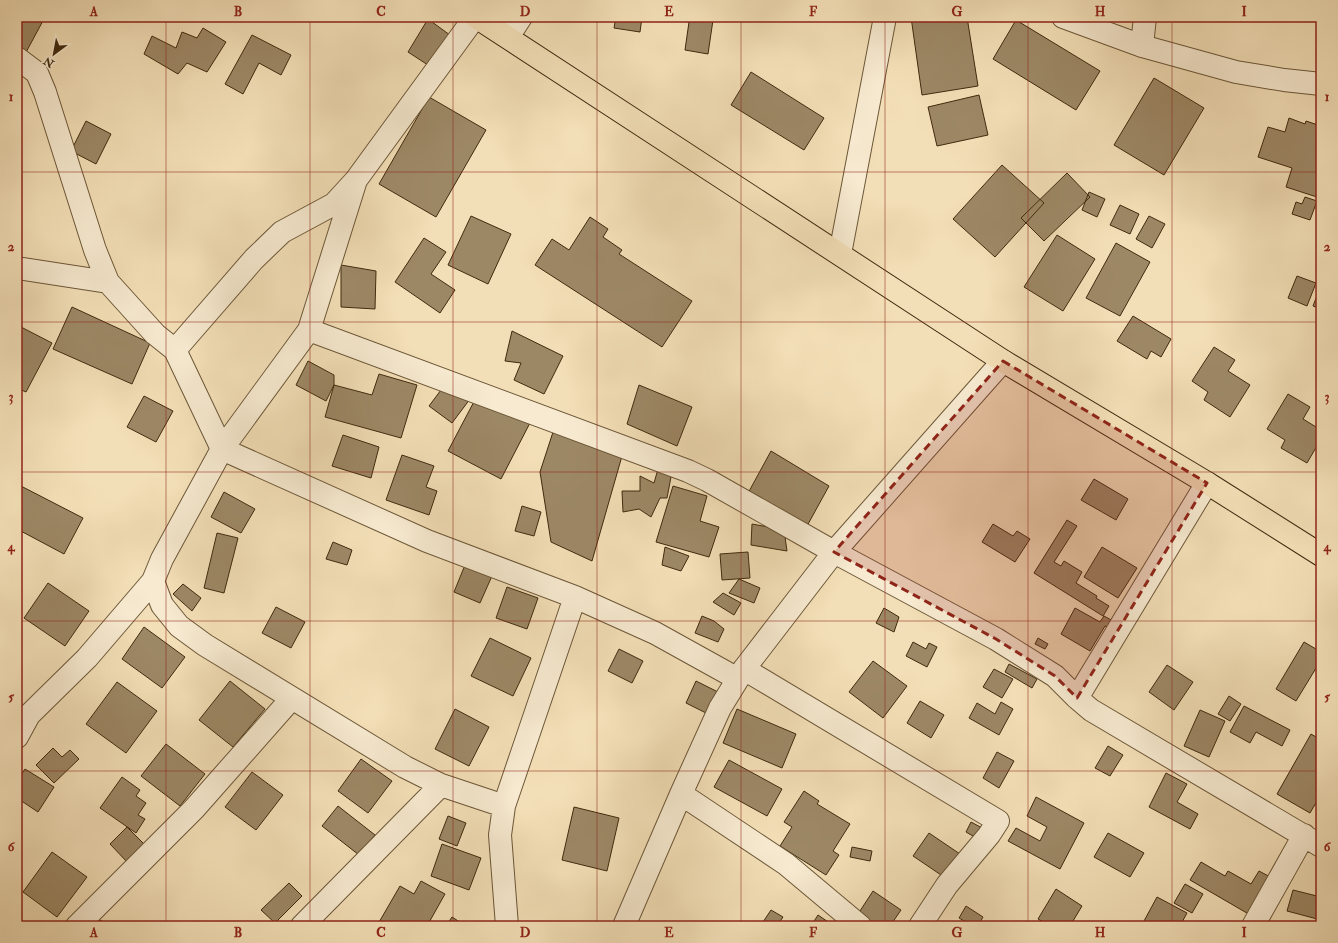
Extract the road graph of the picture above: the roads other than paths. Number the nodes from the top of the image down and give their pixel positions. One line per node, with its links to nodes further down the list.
1 (475, 17): 6 (highway); 10 (street)
2 (521, 17): 6 (street)
3 (885, 17): 11 (street)
4 (1063, 17): 7 (street)
5 (1145, 17): 7 (street)
6 (508, 37): 11 (highway)
7 (1142, 46): 9 (street)
8 (17, 58): 13 (street)
9 (1321, 84)
10 (356, 180): 14 (street); 15 (street)
11 (840, 254): 16 (highway)
12 (17, 268): 13 (street)
13 (108, 282): 15 (street)
14 (309, 330): 17 (street); 19 (street)
15 (175, 350): 17 (street)
16 (1003, 361): 18 (highway); 19 (street)
17 (222, 449): 21 (street); 22 (street)
18 (1207, 483): 20 (highway); 25 (street)
19 (834, 552): 23 (street); 25 (street)
20 (1321, 555)
21 (153, 581): 24 (street); 26 (street)
22 (575, 596): 23 (street); 30 (street)
23 (741, 674): 29 (street); 37 (street)
24 (292, 698): 28 (street); 32 (street)
25 (1077, 698): 31 (street)
26 (23, 712): 27 (street)
27 (17, 737)
28 (441, 785): 30 (street); 33 (street)
29 (681, 794): 35 (street); 36 (street)
30 (504, 806): 34 (street)
31 (1313, 840): 38 (street)
32 (77, 926)
33 (302, 926)
34 (507, 926)
35 (624, 926)
36 (860, 926)
37 (920, 926)
38 (1253, 926)

